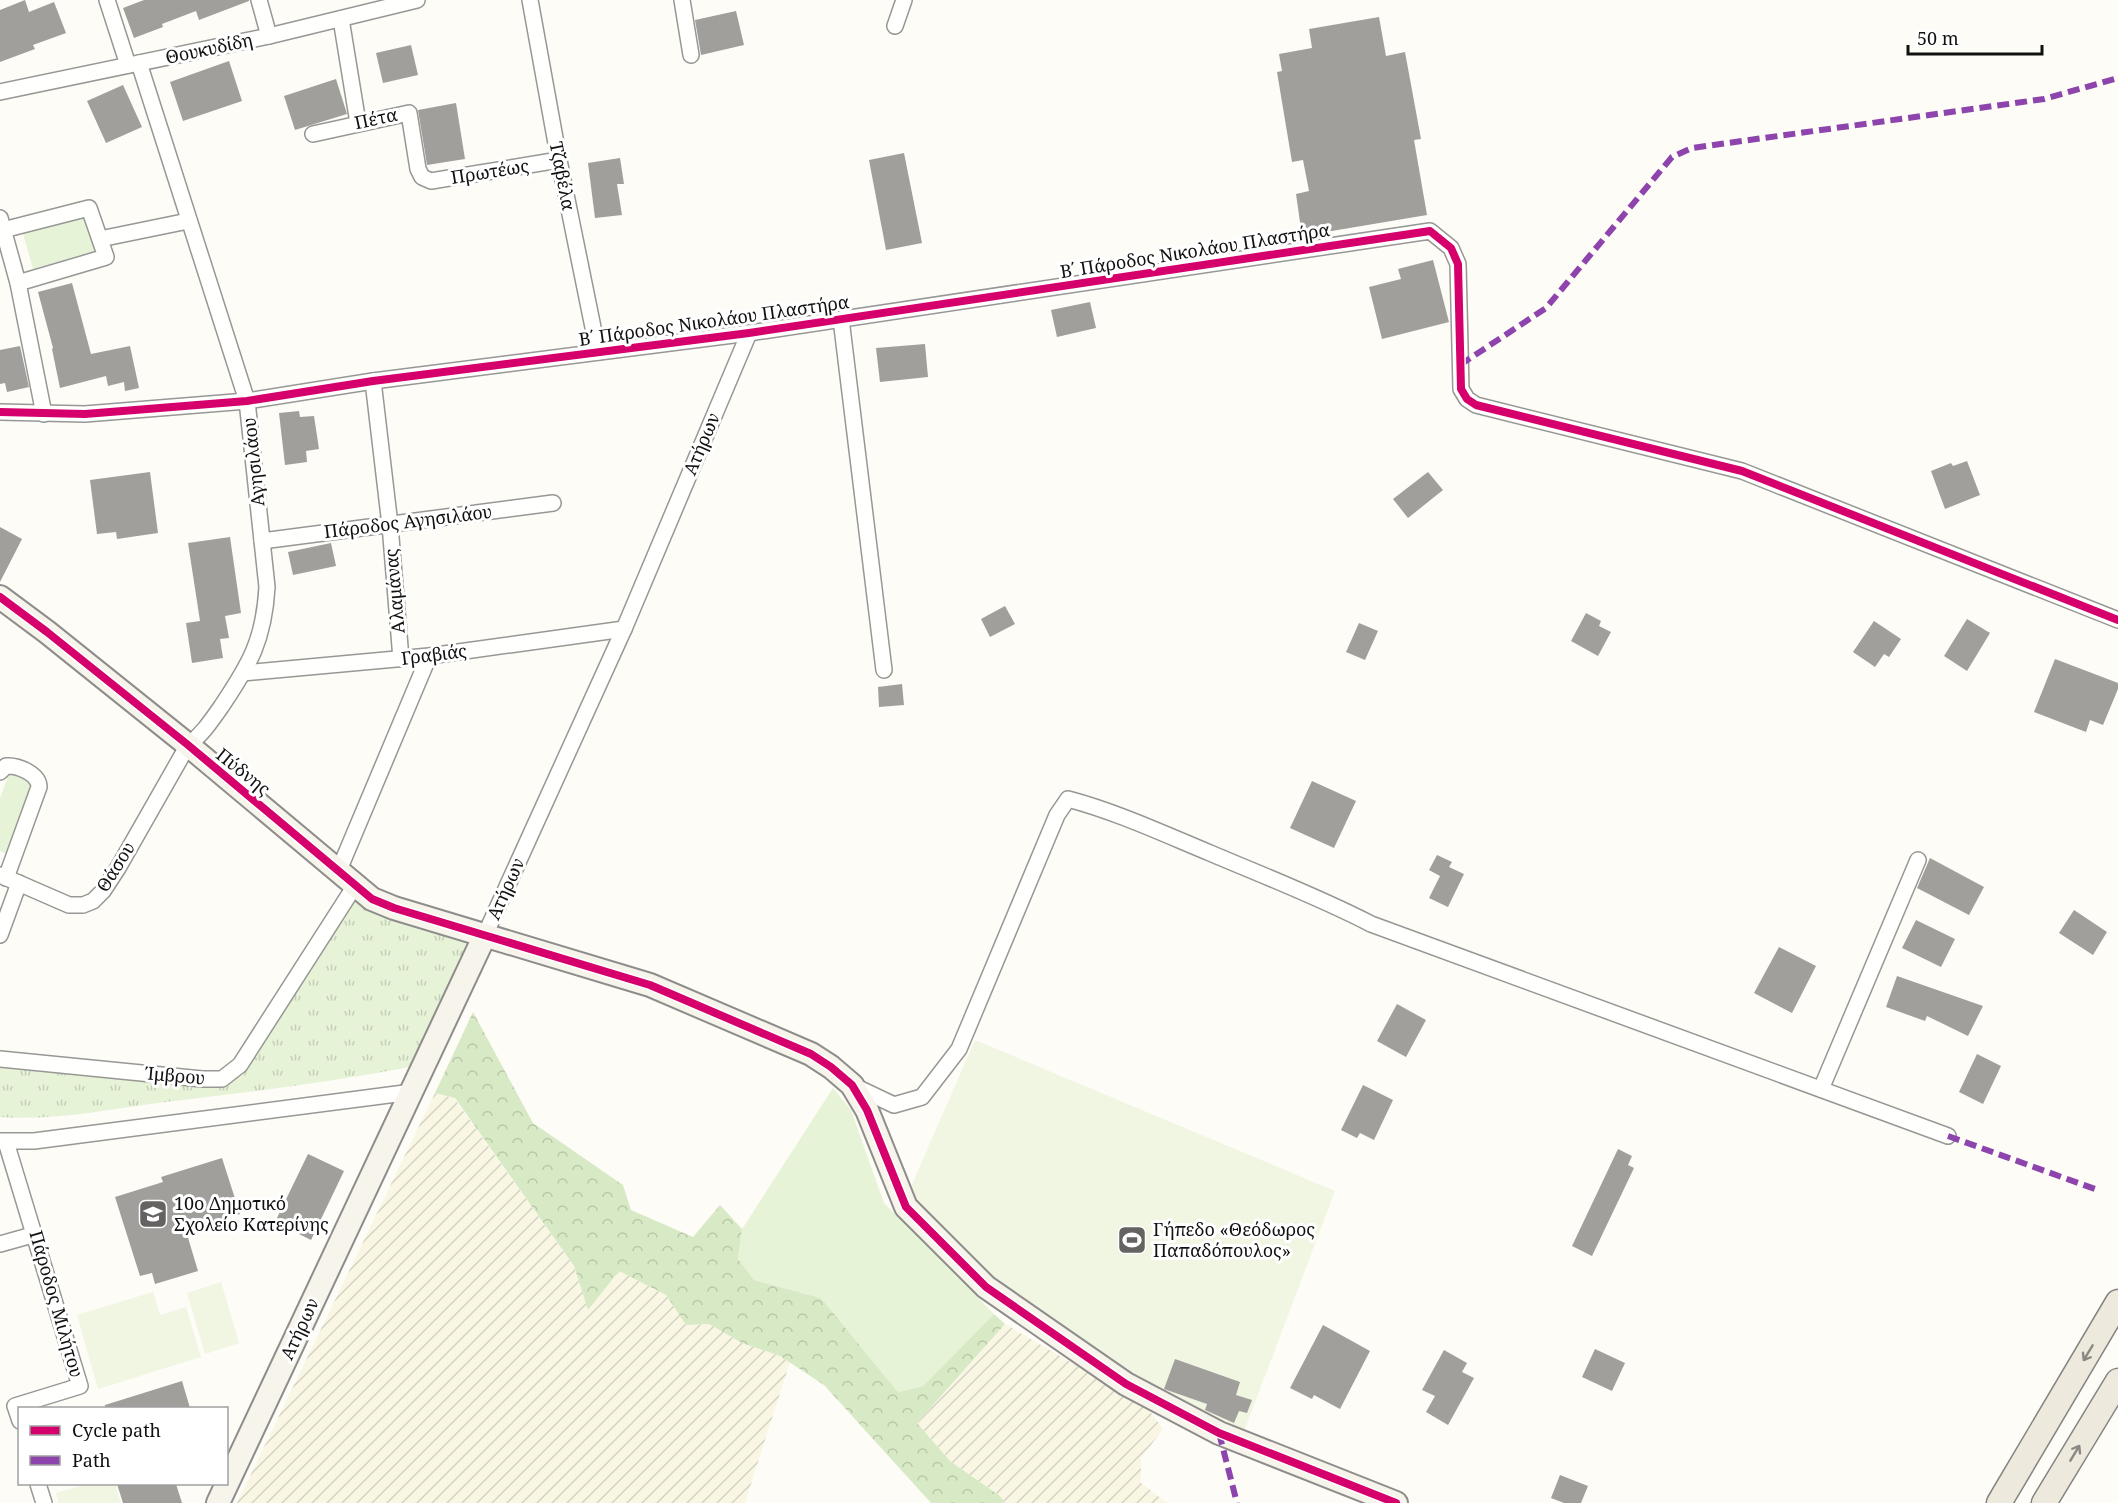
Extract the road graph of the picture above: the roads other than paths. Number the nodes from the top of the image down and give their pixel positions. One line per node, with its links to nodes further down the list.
1 (107, 0): 11 (street, Αγησιλάου)
2 (259, 0): 9 (street)
3 (417, 0): 7 (street, Θουκυδίδη)
4 (530, 0): 15 (street, Τζαβέλα)
5 (682, 0): 10 (street)
6 (904, 0): 8 (street)
7 (341, 19): 9 (street, Θουκυδίδη); 13 (street)
8 (895, 26)
9 (269, 36): 11 (street, Θουκυδίδη)
10 (691, 55)
11 (133, 64): 12 (street, Θουκυδίδη); 17 (street, Αγησιλάου)
12 (0, 92)
13 (357, 123): 14 (street, Πέτα); 16 (street, Πέτα)
14 (313, 134)
15 (559, 160): 16 (street, Πρωτέως); 23 (street, Τζαβέλα)
16 (422, 177)
17 (188, 220): 19 (street); 25 (street, Αγησιλάου)
18 (2, 224): 19 (street); 20 (street)
19 (100, 239): 20 (street)
20 (18, 283): 27 (street)
21 (841, 320): 22 (street, Β΄ Πάροδος Νικολάου Πλαστήρα); 32 (street, Β΄ Πάροδος Νικολάου Πλαστήρα); 36 (street)
22 (749, 333): 23 (street, Β΄ Πάροδος Νικολάου Πλαστήρα); 33 (street, Ατήρων)
23 (598, 352): 24 (street, Β΄ Πάροδος Νικολάου Πλαστήρα)
24 (373, 381): 25 (street, Β΄ Πάροδος Νικολάου Πλαστήρα); 29 (street, Αλαμάνας)
25 (247, 401): 27 (street, Β΄ Πάροδος Νικολάου Πλαστήρα); 30 (street, Αγησιλάου)
26 (0, 412): 27 (street, Β΄ Πάροδος Νικολάου Πλαστήρα)
27 (44, 414)
28 (553, 503): 29 (street, Πάροδος Αγησιλάου)
29 (390, 525): 30 (street, Πάροδος Αγησιλάου); 35 (street, Αλαμάνας)
30 (262, 541): 37 (street, Αγησιλάου)
31 (0, 597): 38 (street, Πύδνης)
32 (2118, 620)
33 (624, 629): 34 (street, Γραβιάς); 44 (street, Ατήρων)
34 (429, 656): 35 (street, Γραβιάς); 41 (street, Ίμβρου)
35 (401, 659): 37 (street, Γραβιάς)
36 (884, 670)
37 (243, 674): 38 (street, Αγησιλάου)
38 (188, 746): 41 (street, Πύδνης); 42 (street, Θάσου)
39 (3, 769): 42 (street)
40 (1918, 860): 47 (street)
41 (348, 877): 44 (street, Πύδνης); 45 (street, Ίμβρου)
42 (8, 879): 43 (street)
43 (0, 935)
44 (485, 935): 46 (street, Πύδνης); 48 (street, Ατήρων)
45 (0, 1059)
46 (852, 1085): 47 (street); 61 (street, Πύδνης)
47 (1821, 1089): 49 (street)
48 (412, 1092): 50 (street); 56 (street, Ατήρων)
49 (1948, 1136)
50 (3, 1142): 51 (street, Πάροδος Μιλήτου)
51 (36, 1234): 52 (street); 55 (street, Πάροδος Μιλήτου)
52 (0, 1244)
53 (2118, 1302): 62 (main road, one-way to 62)
54 (2118, 1381): 63 (main road, one-way to 54)
55 (18, 1414)
56 (228, 1482)
57 (38, 1485): 59 (street)
58 (226, 1485): 60 (street, Ατήρων)
59 (44, 1503)
60 (218, 1503)
61 (1396, 1503)
62 (2000, 1503)
63 (2044, 1503)

